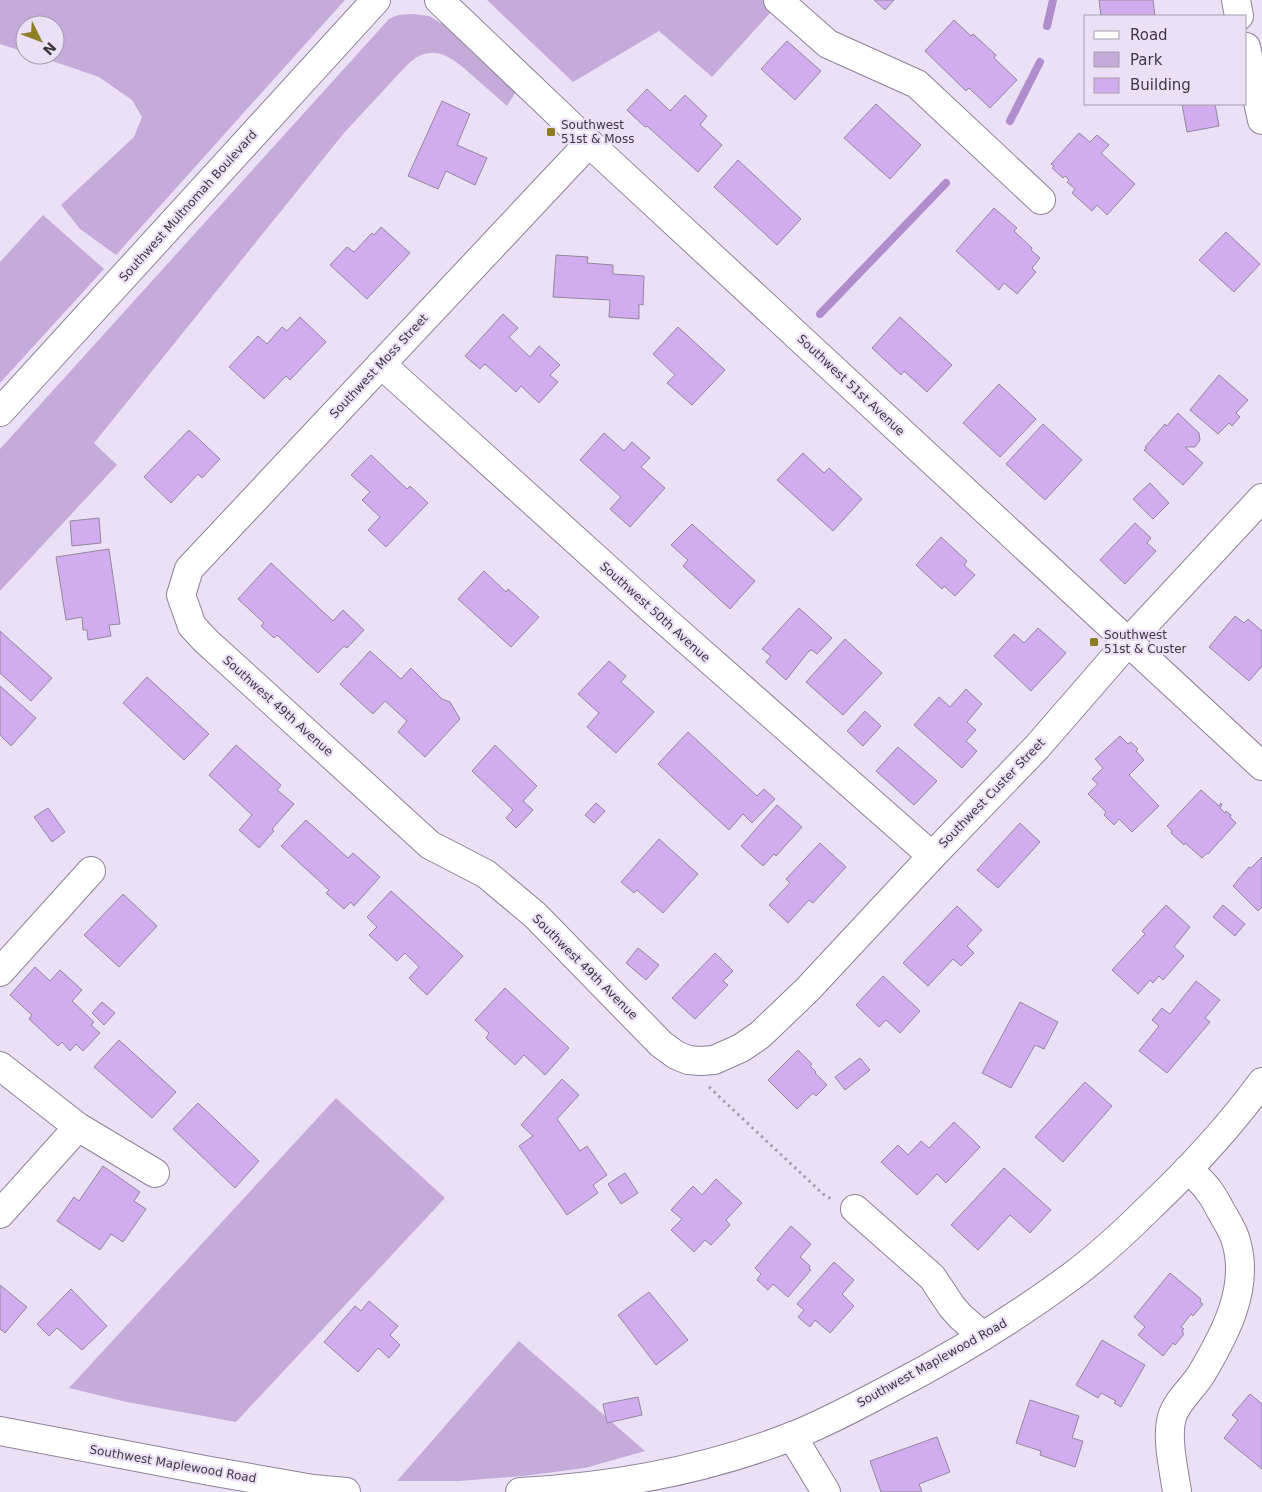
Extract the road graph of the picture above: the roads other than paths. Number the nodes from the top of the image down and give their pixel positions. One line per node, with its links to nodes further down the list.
1 (376, 0): 11 (street, Southwest Multnomah Boulevard)
2 (778, 0): 9 (street)
3 (1236, 0): 5 (street)
4 (443, 1): 8 (street, Southwest 51st Avenue)
5 (1239, 15)
6 (1247, 52): 7 (street)
7 (1262, 120)
8 (590, 142): 10 (street, Southwest Moss Street); 14 (street, Southwest 51st Avenue)
9 (1041, 200)
10 (380, 364): 13 (street, Southwest Moss Street); 16 (street, Southwest 50th Avenue)
11 (0, 412)
12 (1262, 498): 14 (street, Southwest Custer Street)
13 (180, 596): 19 (street, Southwest 49th Avenue)
14 (1128, 641): 15 (street, Southwest 51st Avenue); 16 (street, Southwest Custer Street)
15 (1262, 766)
16 (932, 856): 19 (street, Southwest Custer Street)
17 (91, 871): 18 (street)
18 (0, 972)
19 (701, 1061)
20 (0, 1066): 22 (street)
21 (1262, 1082): 23 (street, Southwest Maplewood Road)
22 (78, 1127): 24 (street); 26 (street)
23 (1188, 1169): 27 (street, Southwest Maplewood Road); 33 (street)
24 (155, 1173)
25 (855, 1209): 27 (street)
26 (0, 1214)
27 (983, 1336): 29 (street, Southwest Maplewood Road)
28 (0, 1431): 30 (street, Southwest Maplewood Road)
29 (792, 1436): 31 (street, Southwest Maplewood Road); 32 (street)
30 (346, 1492)
31 (520, 1492)
32 (826, 1492)
33 (1177, 1492)

